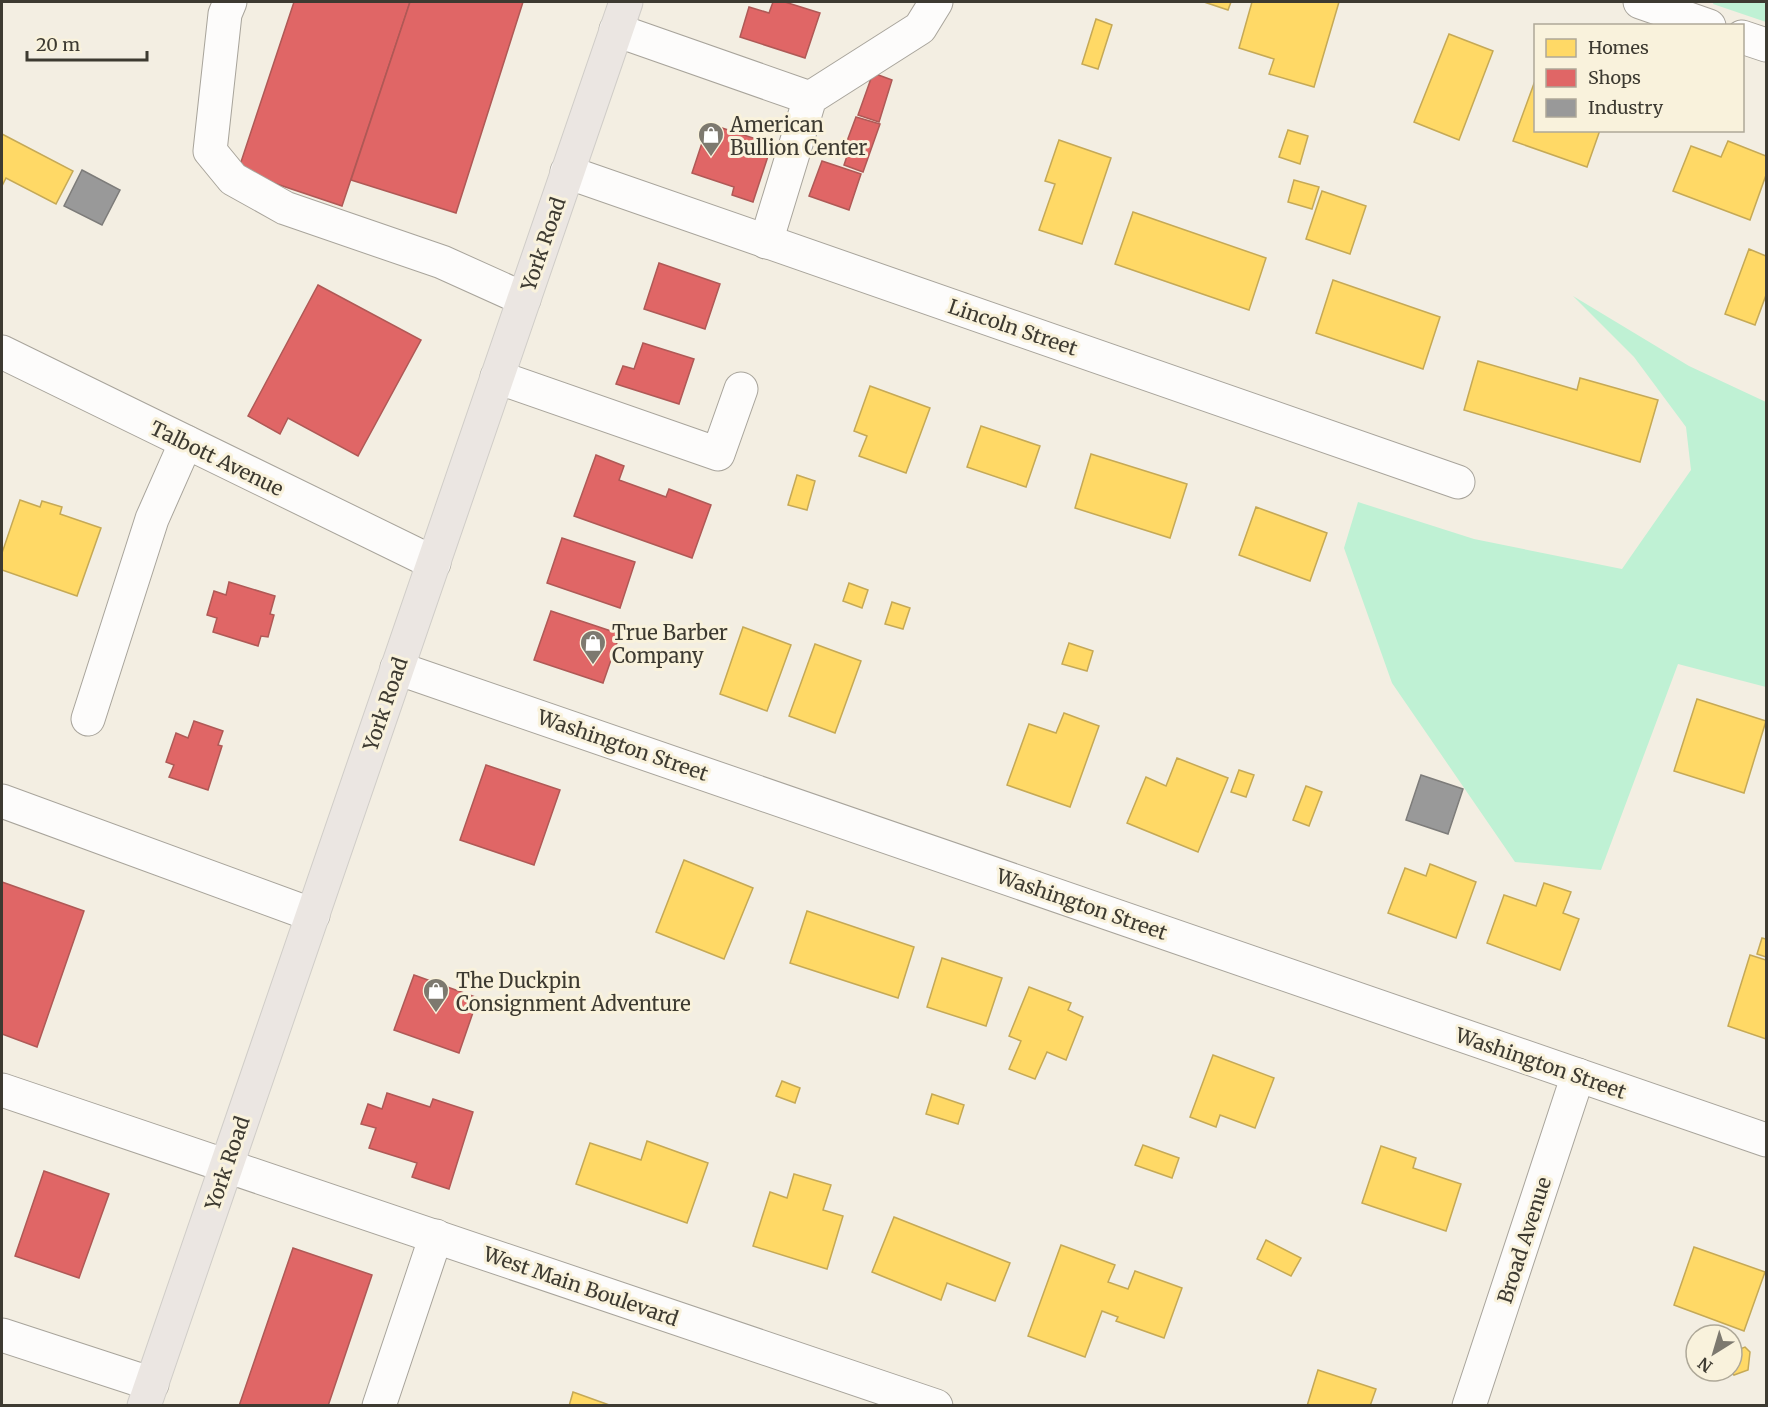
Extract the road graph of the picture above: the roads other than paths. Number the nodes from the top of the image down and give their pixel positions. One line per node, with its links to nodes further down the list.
1 (230, 2): 11 (street)
2 (936, 2): 8 (street)
3 (1640, 2): 5 (street)
4 (621, 16): 8 (street); 9 (main road, York Road)
5 (1703, 24)
6 (1744, 37): 7 (street)
7 (1767, 45)
8 (810, 98): 10 (street)
9 (567, 172): 10 (street, Lincoln Street); 11 (main road, York Road)
10 (766, 242): 16 (street, Lincoln Street)
11 (524, 299): 13 (main road, York Road)
12 (2, 352): 15 (street, Talbott Avenue)
13 (497, 377): 14 (street); 17 (main road, York Road)
14 (741, 389)
15 (186, 442): 17 (street, Talbott Avenue); 19 (street)
16 (1458, 482)
17 (434, 563): 18 (main road, York Road)
18 (398, 668): 21 (main road, York Road); 22 (street, Washington Street)
19 (88, 719)
20 (2, 801): 21 (street)
21 (313, 915): 25 (main road, York Road)
22 (1578, 1075): 24 (street, Washington Street); 31 (street, Broad Avenue)
23 (2, 1091): 25 (street, West Main Boulevard)
24 (1767, 1140)
25 (226, 1165): 26 (street, West Main Boulevard); 28 (main road, York Road)
26 (436, 1236): 29 (street); 30 (street, West Main Boulevard)
27 (2, 1335): 28 (street)
28 (148, 1395)
29 (379, 1406)
30 (936, 1406)
31 (1469, 1406)

